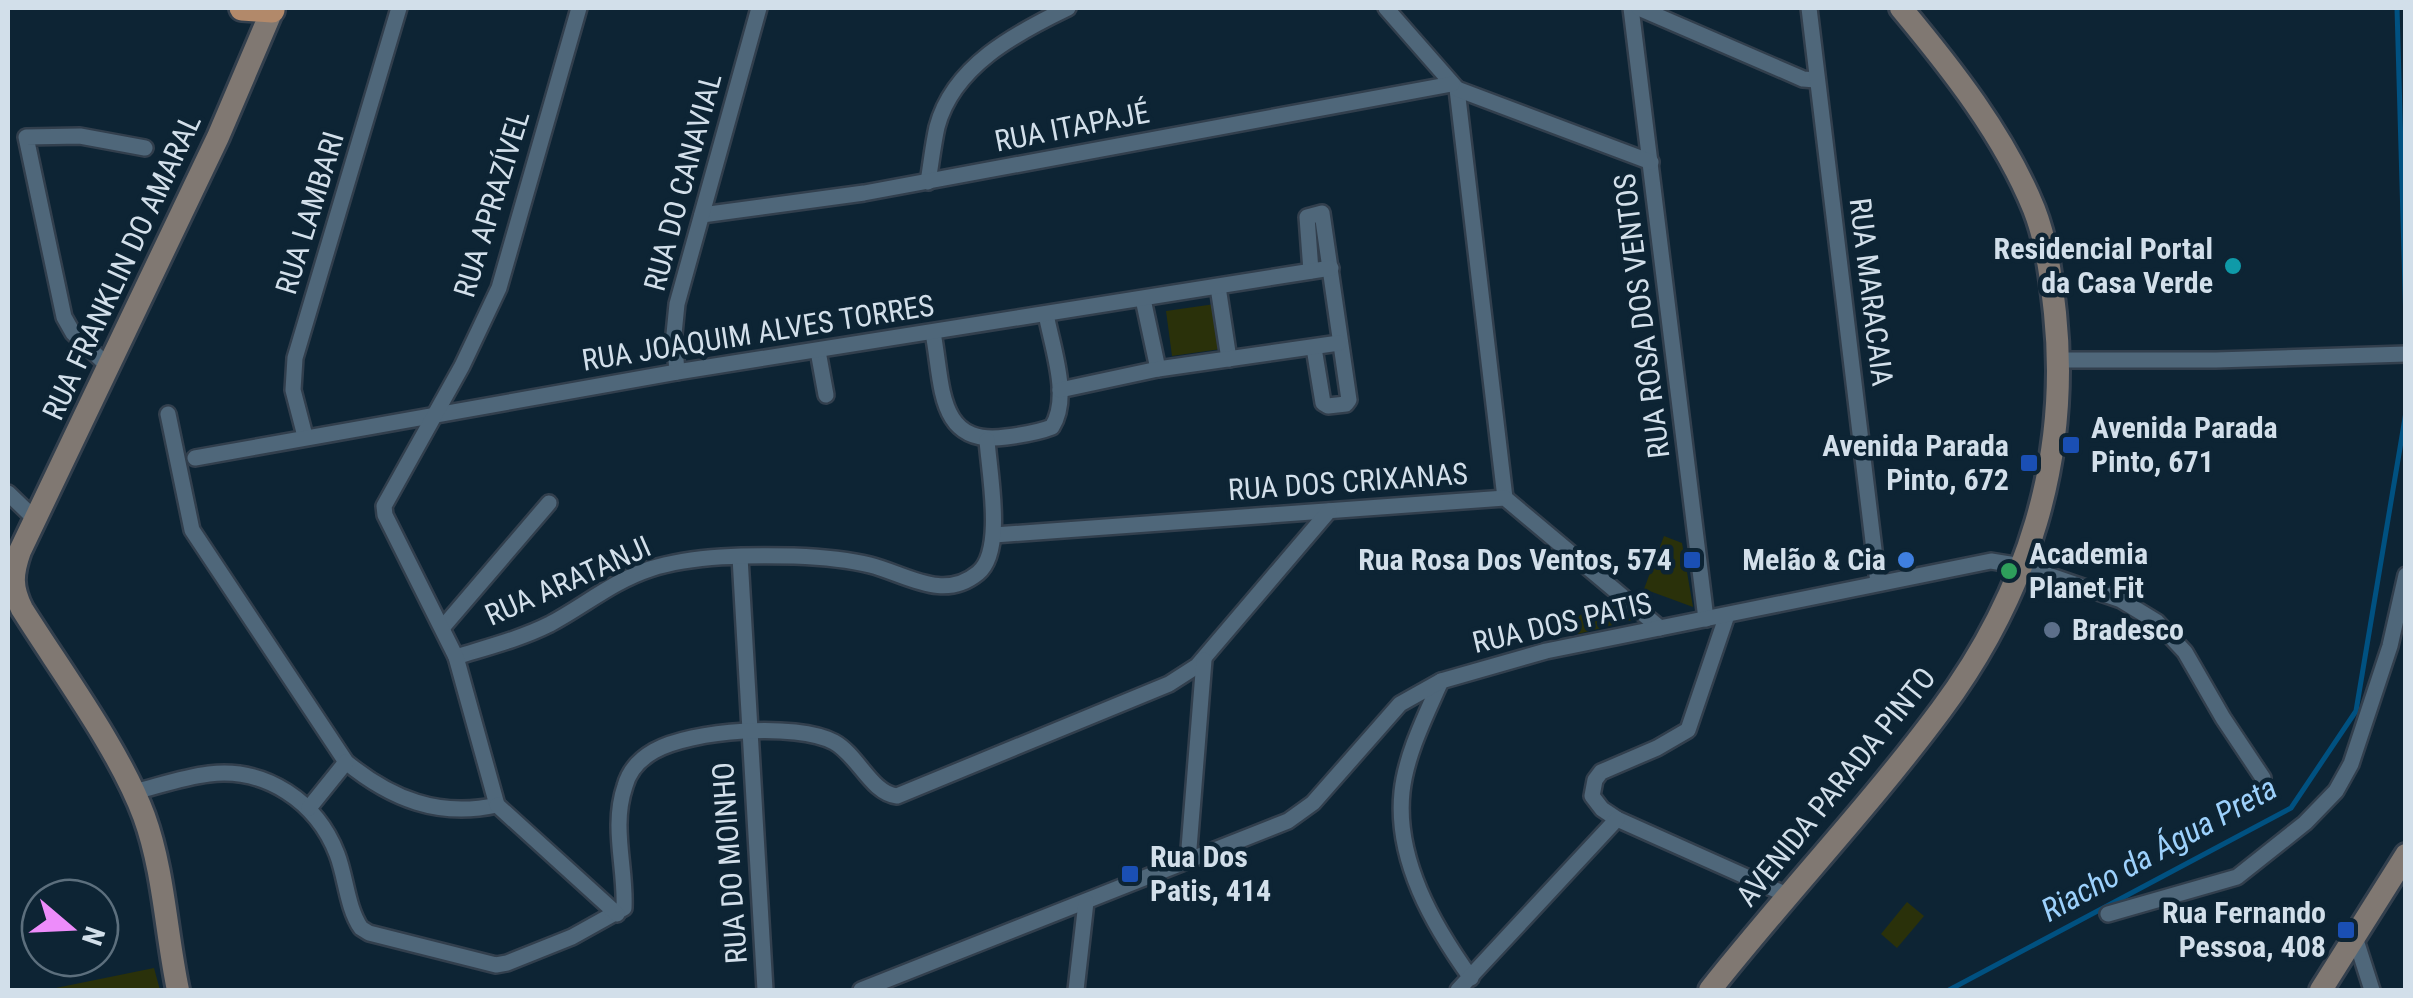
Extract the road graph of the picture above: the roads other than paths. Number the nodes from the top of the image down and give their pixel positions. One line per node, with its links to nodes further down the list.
1 (242, 8): 11 (main road)
2 (399, 8): 37 (street, RUA LAMBARI)
3 (578, 8): 36 (street, RUA APRAZÍVEL)
4 (759, 8): 17 (street, RUA DO CANAVIAL)
5 (1068, 8): 16 (street)
6 (1386, 8): 13 (street)
7 (1631, 8): 15 (street, RUA ROSA DOS VENTOS)
8 (1640, 8): 12 (street)
9 (1810, 8): 12 (street, RUA MARACAIA)
10 (1901, 8): 29 (street, AVENIDA PARADA PINTO)
11 (272, 9): 30 (street, RUA FRANKLIN DO AMARAL)
12 (1816, 80): 50 (street, RUA MARACAIA)
13 (1454, 87): 15 (street); 16 (street, RUA ITAPAJÉ); 41 (street)
14 (145, 148): 30 (street)
15 (1651, 162): 53 (street, RUA ROSA DOS VENTOS)
16 (928, 182): 17 (street, RUA ITAPAJÉ)
17 (702, 215): 32 (street, RUA DO CANAVIAL)
18 (1331, 268): 19 (street, RUA JOAQUIM ALVES TORRES); 19 (street); 24 (street)
19 (1311, 271): 20 (street, RUA JOAQUIM ALVES TORRES)
20 (1218, 286): 21 (street, RUA JOAQUIM ALVES TORRES); 28 (street)
21 (1143, 299): 22 (street, RUA JOAQUIM ALVES TORRES); 31 (street)
22 (1046, 314): 23 (street, RUA JOAQUIM ALVES TORRES); 33 (street)
23 (934, 332): 26 (street, RUA JOAQUIM ALVES TORRES); 38 (street)
24 (1339, 342): 25 (street); 25 (street)
25 (1314, 348): 28 (street)
26 (818, 351): 32 (street, RUA JOAQUIM ALVES TORRES); 34 (street)
27 (2406, 354): 29 (street)
28 (1229, 359): 31 (street)
29 (2060, 360): 48 (street, AVENIDA PARADA PINTO)
30 (108, 366): 45 (street, RUA FRANKLIN DO AMARAL)
31 (1158, 370): 33 (street)
32 (678, 372): 36 (street, RUA JOAQUIM ALVES TORRES)
33 (1060, 390): 38 (street)
34 (826, 394)
35 (168, 414): 60 (street)
36 (435, 416): 37 (street, RUA JOAQUIM ALVES TORRES); 44 (street, RUA APRAZÍVEL)
37 (305, 436): 39 (street, RUA JOAQUIM ALVES TORRES)
38 (986, 440): 46 (street)
39 (195, 458)
40 (8, 493): 45 (street)
41 (1505, 498): 43 (street, RUA DOS CRIXANAS); 55 (street, RUA DOS CRIXANAS)
42 (548, 504): 54 (street)
43 (1330, 511): 46 (street, RUA DOS CRIXANAS); 57 (street)
44 (385, 515): 54 (street, RUA ARATANJI)
45 (35, 519): 51 (street, RUA FRANKLIN DO AMARAL)
46 (994, 535): 47 (street, RUA ARATANJI)
47 (740, 558): 56 (street, RUA ARATANJI); 59 (street, RUA DO MOINHO)
48 (2022, 566): 50 (street, RUA DOS PATIS); 61 (street, RUA DOS PATIS); 68 (street, AVENIDA PARADA PINTO)
49 (2406, 575): 71 (street)
50 (1878, 583): 52 (street, RUA DOS PATIS)
51 (10, 593): 62 (street, RUA FRANKLIN DO AMARAL)
52 (1727, 615): 53 (street, RUA DOS PATIS); 65 (street)
53 (1706, 619): 55 (street, RUA DOS PATIS)
54 (443, 628): 56 (street, RUA ARATANJI)
55 (1660, 628): 58 (street, RUA DOS PATIS)
56 (456, 657): 63 (street, RUA ARATANJI)
57 (1204, 660): 59 (street); 67 (street)
58 (1441, 681): 67 (street, RUA DOS PATIS); 73 (street)
59 (749, 732): 70 (street); 75 (street, RUA DO MOINHO)
60 (346, 762): 63 (street); 64 (street)
61 (2264, 778)
62 (134, 792): 64 (street); 74 (street, RUA FRANKLIN DO AMARAL)
63 (497, 806): 70 (street)
64 (309, 808): 70 (street)
65 (1616, 819): 68 (street); 73 (street)
66 (2406, 854): 72 (street)
67 (1188, 861): 69 (street, RUA DOS PATIS)
68 (1787, 895): 79 (street, AVENIDA PARADA PINTO)
69 (1086, 902): 76 (street, RUA DOS PATIS); 77 (street)
70 (618, 914)
71 (2108, 914)
72 (2356, 937): 80 (street); 81 (street)
73 (1471, 978): 78 (street)
74 (178, 990)
75 (766, 990)
76 (861, 990)
77 (1076, 990)
78 (1458, 990)
79 (1710, 990)
80 (2321, 990)
81 (2372, 990)

